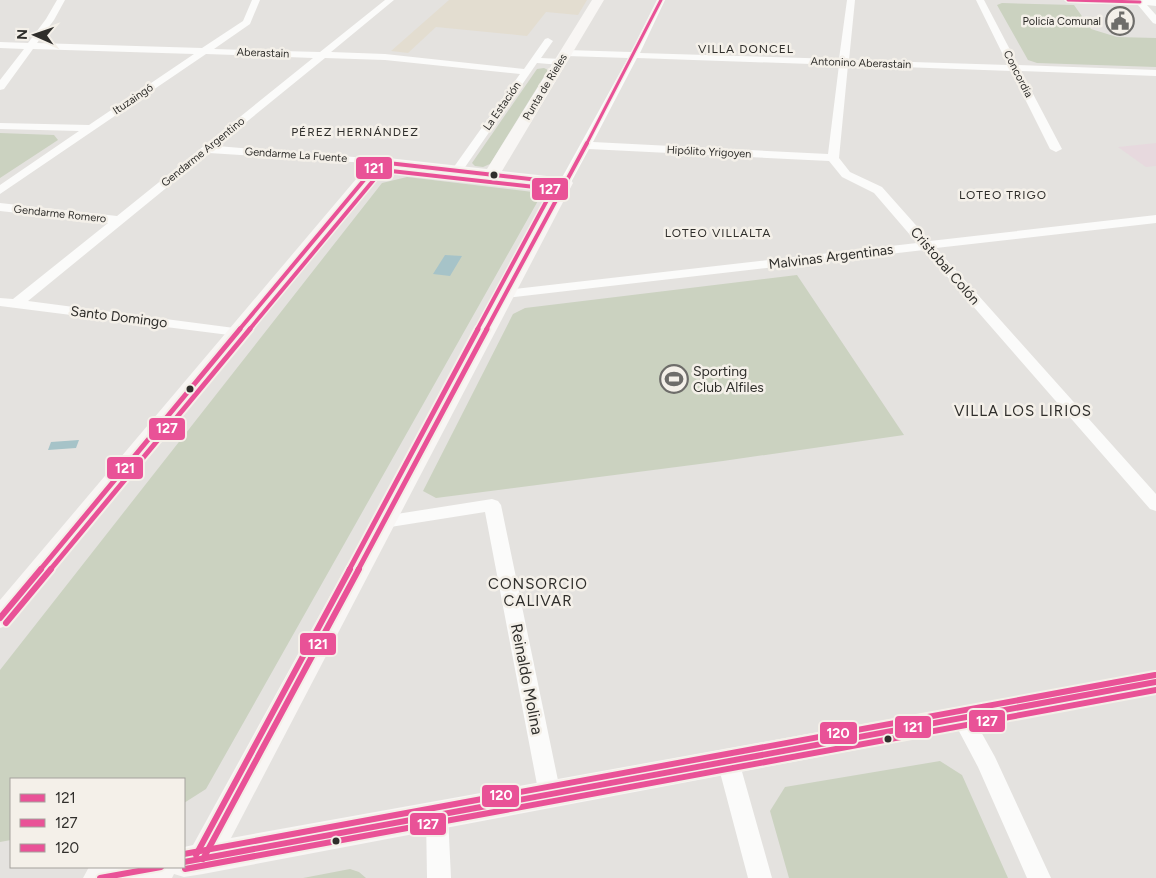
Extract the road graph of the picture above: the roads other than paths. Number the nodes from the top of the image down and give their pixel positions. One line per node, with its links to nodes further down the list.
1 (61, 0): 2 (street); 15 (street)
2 (67, 0)
3 (256, 0): 16 (street, Ituzaingó)
4 (390, 0): 17 (street, Gendarme Argentino)
5 (598, 0): 19 (street, Punta de Rieles)
6 (661, 0): 18 (street)
7 (851, 0): 20 (street)
8 (980, 0): 22 (street, Concordia)
9 (1068, 0): 10 (street)
10 (1139, 1): 11 (street); 12 (street)
11 (1156, 3)
12 (1156, 21)
13 (548, 41): 21 (street, La Estación)
14 (0, 45): 15 (street, Aberastain)
15 (31, 46): 16 (street, Aberastain); 24 (street)
16 (204, 52): 17 (street, Aberastain); 26 (street, Ituzaingó)
17 (323, 55): 21 (street, Aberastain); 28 (street, Gendarme Argentino)
18 (634, 55): 19 (street, Antonino Aberastain); 20 (street, Antonino Aberastain); 27 (street)
19 (562, 61): 21 (street, Aberastain); 33 (street, Punta de Rieles)
20 (844, 63): 22 (street, Antonino Aberastain); 30 (street)
21 (531, 65): 32 (street, La Estación)
22 (1015, 69): 23 (street, Antonino Aberastain); 29 (street, Concordia)
23 (1156, 74)
24 (0, 87)
25 (0, 126): 26 (street)
26 (92, 128): 35 (street, Ituzaingó)
27 (585, 145): 30 (street, Hipólito Yrigoyen); 34 (street)
28 (206, 149): 31 (street, Gendarme La Fuente); 37 (street, Gendarme Argentino)
29 (1056, 149)
30 (833, 158): 39 (street, Cristobal Colón)
31 (378, 162): 32 (street, Gendarme La Fuente); 43 (street)
32 (457, 171): 33 (street, Gendarme La Fuente)
33 (492, 175): 34 (street, Gendarme La Fuente)
34 (565, 183): 40 (street)
35 (0, 190)
36 (0, 207): 37 (street, Gendarme Romero)
37 (119, 220): 42 (street, Gendarme Argentino)
38 (1153, 222): 39 (street, Malvinas Argentinas)
39 (927, 246): 40 (street, Malvinas Argentinas); 44 (street, Cristobal Colón)
40 (506, 294): 45 (street)
41 (0, 302): 42 (street, Santo Domingo)
42 (16, 304): 43 (street, Santo Domingo)
43 (238, 332): 46 (street)
44 (1156, 505)
45 (384, 522): 50 (street, Reinaldo Molina); 52 (street)
46 (0, 618)
47 (1156, 682): 48 (street)
48 (963, 718): 49 (street); 57 (street)
49 (728, 761): 50 (street); 56 (street)
50 (550, 795): 51 (street)
51 (437, 816): 52 (street); 55 (street)
52 (194, 861)
53 (156, 868): 54 (street)
54 (109, 877)
55 (439, 878)
56 (760, 878)
57 (1039, 878)

